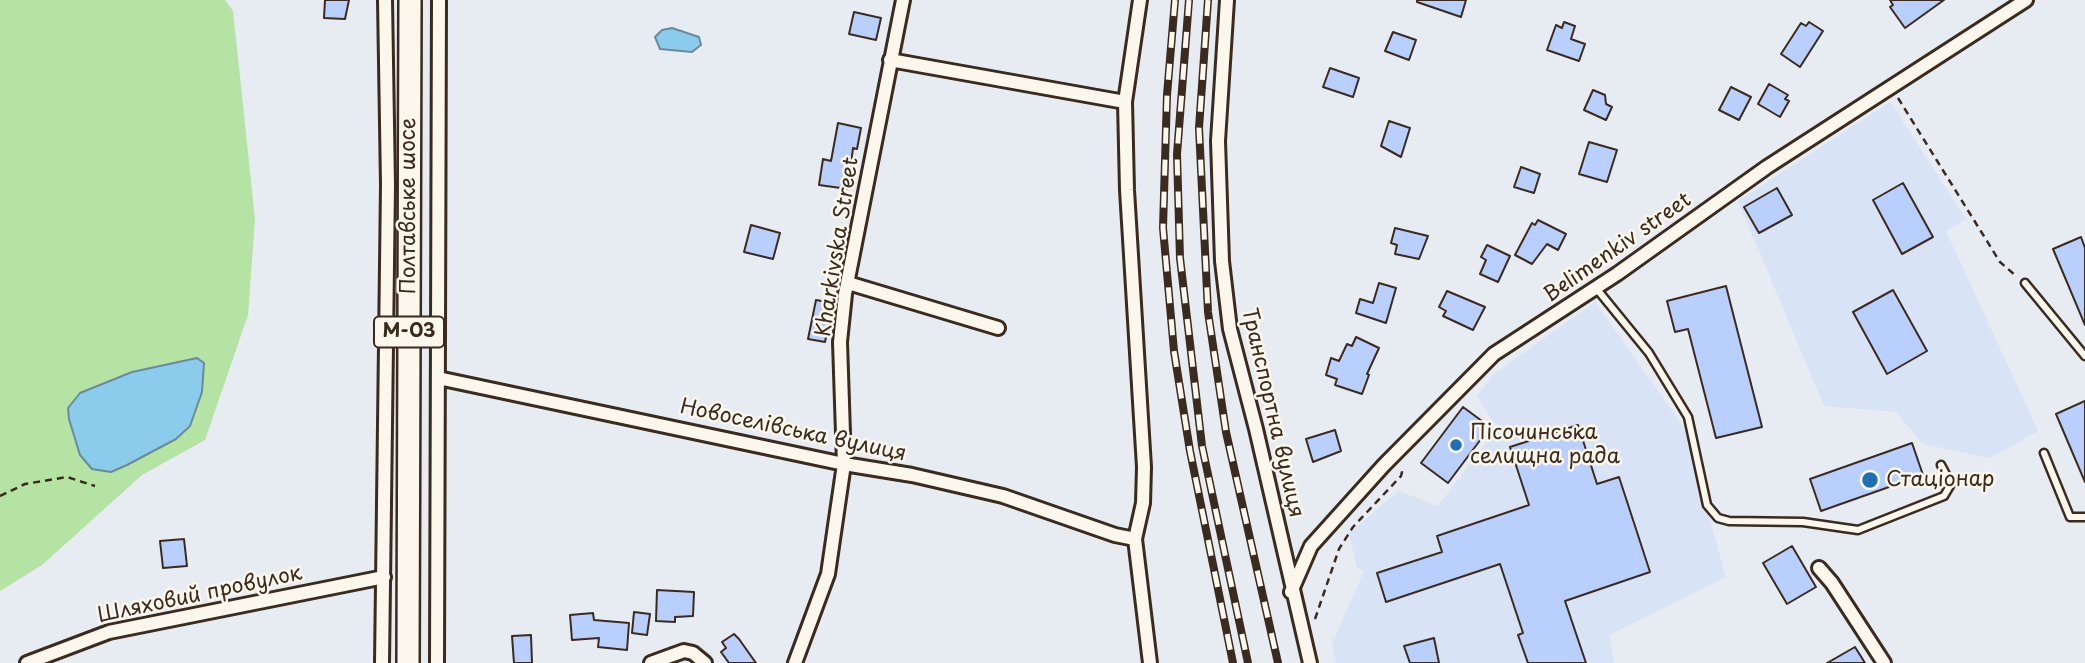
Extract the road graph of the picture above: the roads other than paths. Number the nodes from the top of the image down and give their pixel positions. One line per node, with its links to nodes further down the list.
1 (385, 0): 22 (street)
2 (410, 0): 26 (highway, Полтавське шосе / М-03)
3 (439, 0): 15 (street)
4 (904, 0): 8 (street, Kharkivska Street)
5 (1140, 0): 9 (street)
6 (1227, 0): 23 (street, Транспортна вулиця)
7 (2026, 0): 12 (street, Belimenkiv street)
8 (890, 60): 9 (street); 10 (street, Kharkivska Street)
9 (1125, 102): 20 (street)
10 (848, 283): 13 (street); 17 (street, Kharkivska Street)
11 (2025, 283): 14 (lane)
12 (1597, 288): 18 (lane); 23 (street, Belimenkiv street)
13 (998, 328)
14 (2085, 356)
15 (438, 378): 17 (street, Новоселівська вулиця); 27 (street)
16 (2044, 453): 19 (lane)
17 (845, 464): 20 (street, Новоселівська вулиця); 30 (street, Kharkivska Street)
18 (1941, 465)
19 (2085, 517)
20 (1135, 538): 31 (street)
21 (1819, 568): 33 (street)
22 (384, 577): 24 (street, Шляховий провулок); 25 (street)
23 (1291, 592): 32 (street, Транспортна вулиця)
24 (27, 663)
25 (382, 663)
26 (408, 663)
27 (437, 663)
28 (651, 663): 29 (street)
29 (705, 663)
30 (795, 663)
31 (1150, 663)
32 (1310, 663)
33 (1884, 663)

